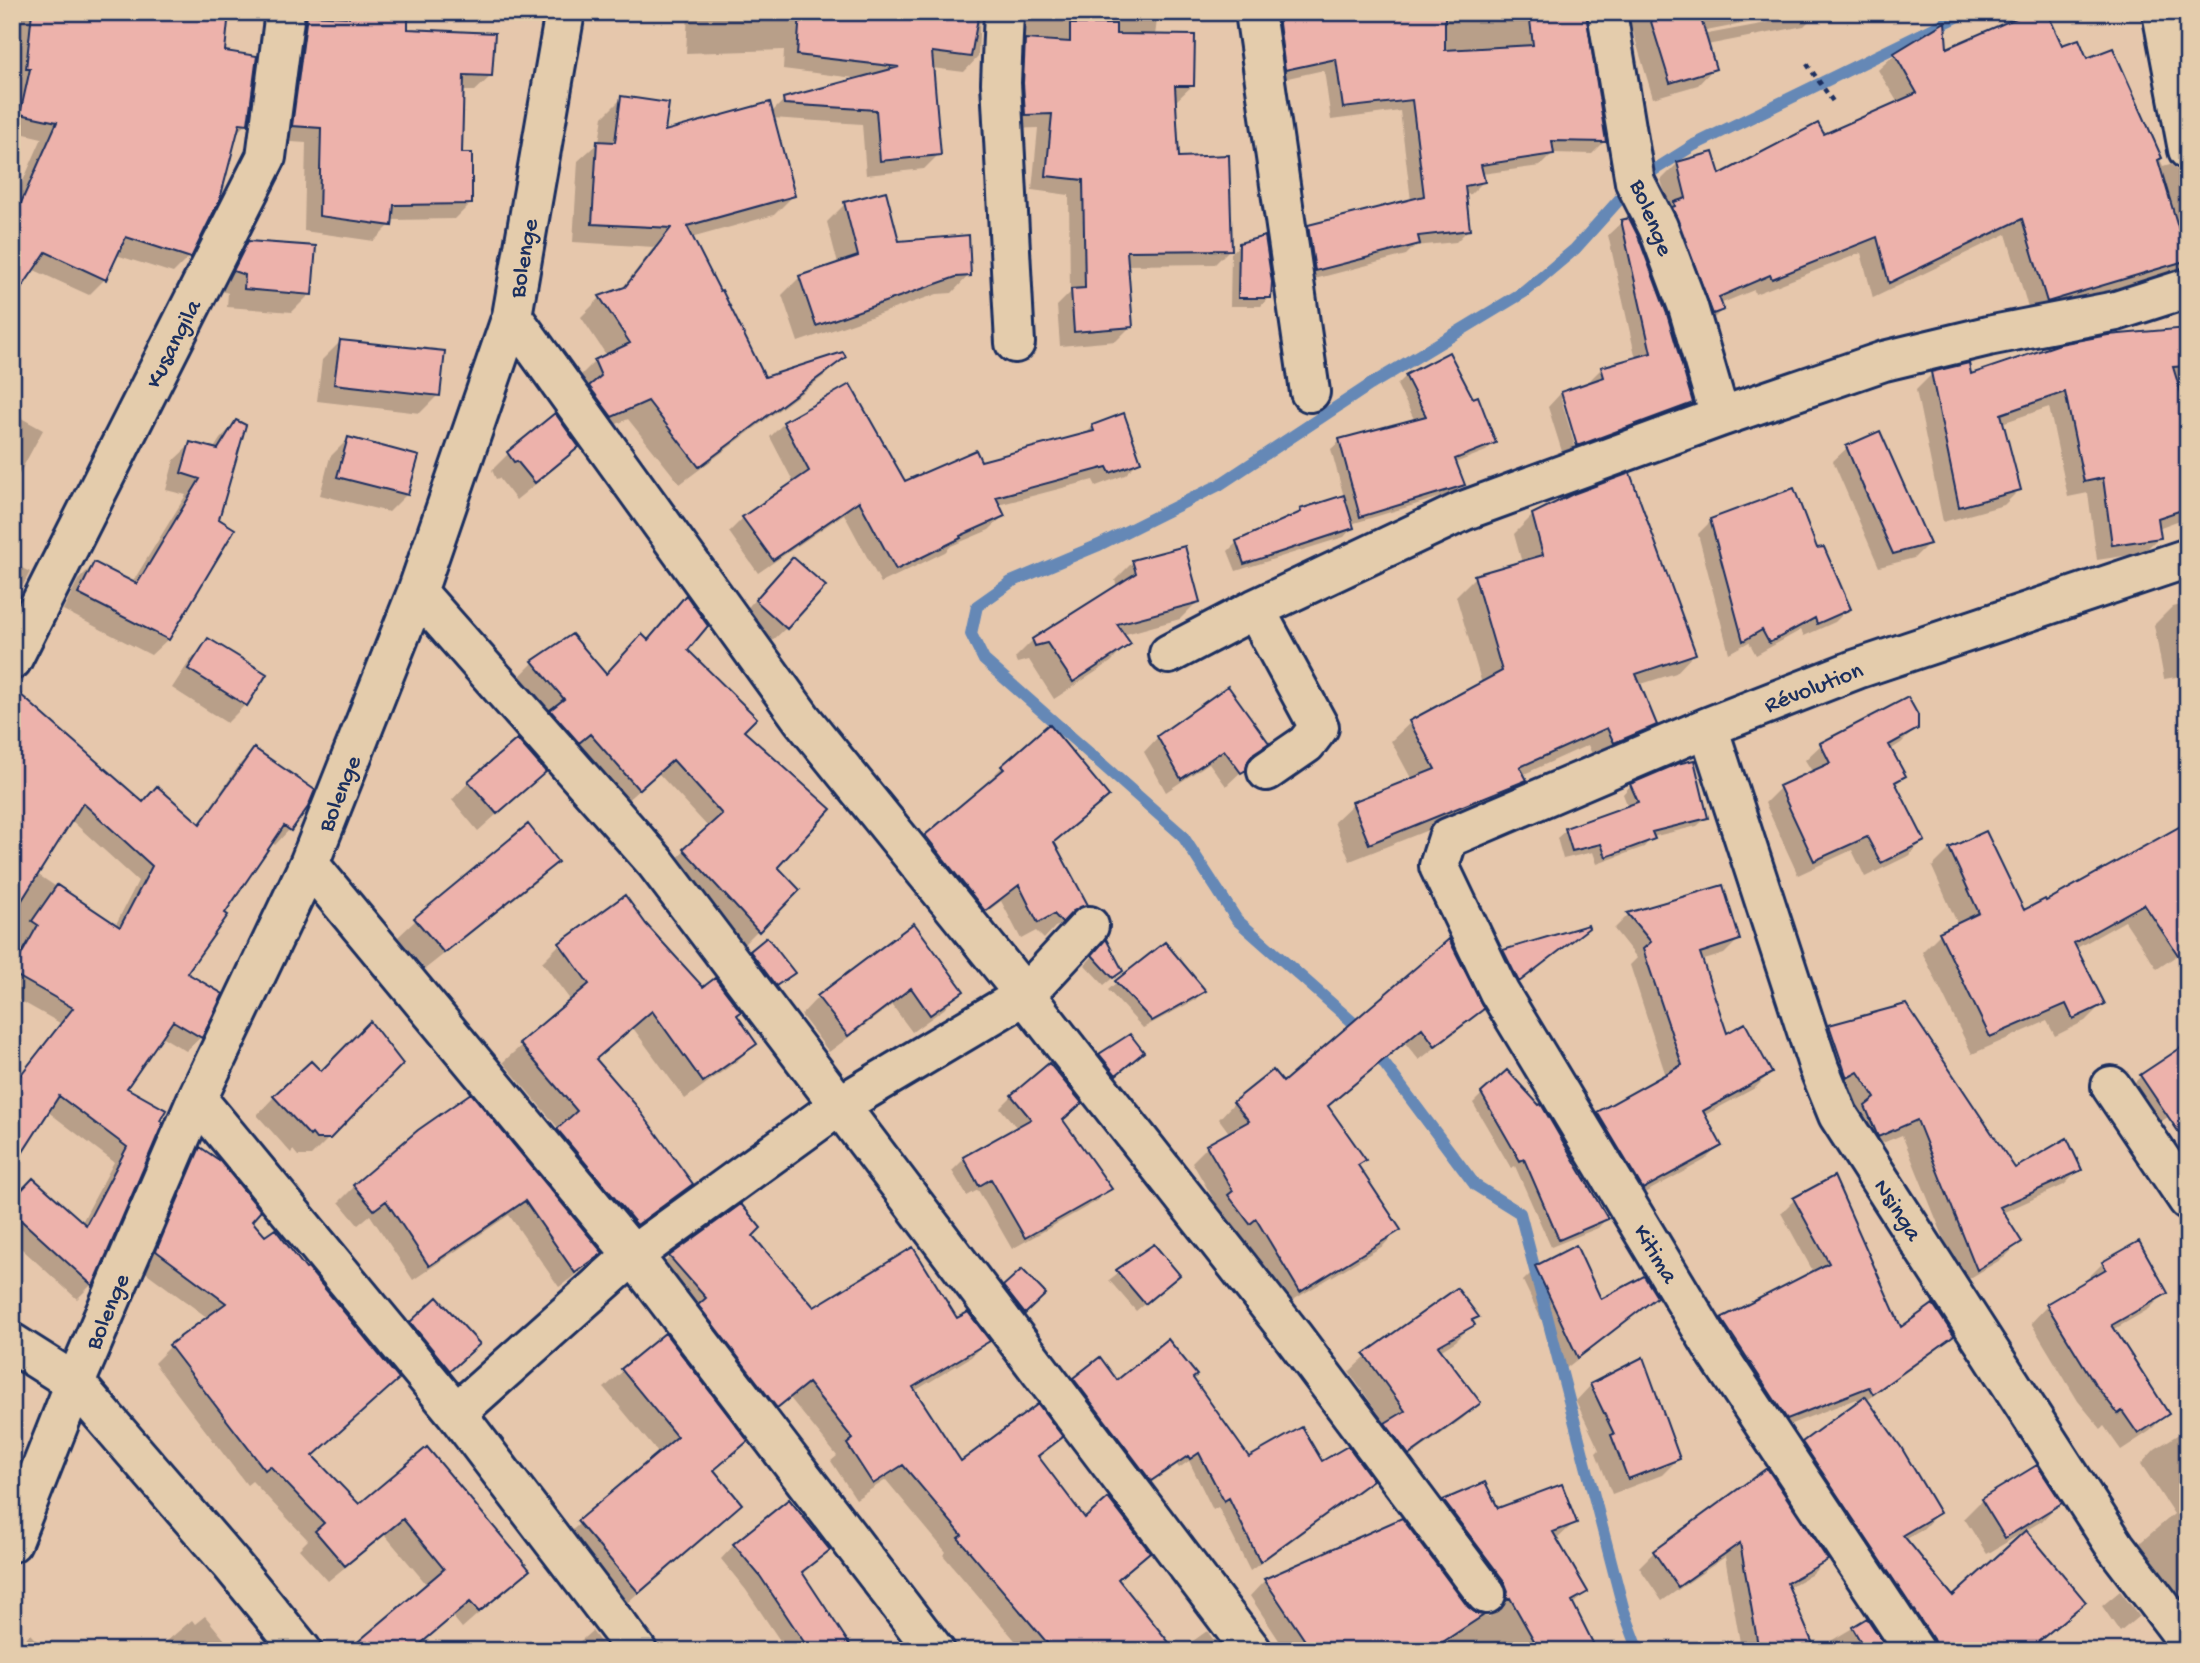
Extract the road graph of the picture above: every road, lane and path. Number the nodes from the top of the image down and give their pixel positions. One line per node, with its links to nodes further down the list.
1 (285, 12): 19 (street, Kusangila)
2 (565, 12): 11 (street, Bolenge)
3 (1004, 12): 12 (street)
4 (1255, 12): 13 (street)
5 (1607, 12): 14 (street, Bolenge)
6 (2162, 12): 9 (street)
7 (1807, 64): 8 (path)
8 (1834, 103)
9 (2188, 150)
10 (2188, 288): 14 (street)
11 (512, 316): 16 (street, Bolenge); 25 (street)
12 (1015, 342)
13 (1310, 392)
14 (1720, 417): 17 (street)
15 (2188, 558): 20 (street, Révolution)
16 (417, 592): 23 (street, Bolenge); 28 (street)
17 (1255, 609): 18 (street); 21 (street)
18 (1169, 654)
19 (12, 660)
20 (1708, 727): 22 (street, Révolution); 36 (street, Nsinga)
21 (1267, 771)
22 (1448, 838): 41 (street, Kitima)
23 (309, 864): 27 (street, Bolenge); 30 (street)
24 (1089, 926): 25 (street)
25 (1025, 995): 28 (street); 35 (street)
26 (2111, 1086): 29 (street)
27 (197, 1099): 32 (street, Bolenge); 33 (street)
28 (840, 1105): 30 (street); 40 (street)
29 (2188, 1200)
30 (633, 1255): 33 (street); 39 (street)
31 (12, 1343): 32 (street)
32 (75, 1383): 34 (street, Bolenge); 37 (street)
33 (456, 1413): 38 (street)
34 (12, 1542)
35 (1486, 1594)
36 (2188, 1642)
37 (302, 1651)
38 (637, 1651)
39 (935, 1651)
40 (1252, 1651)
41 (1915, 1651)

